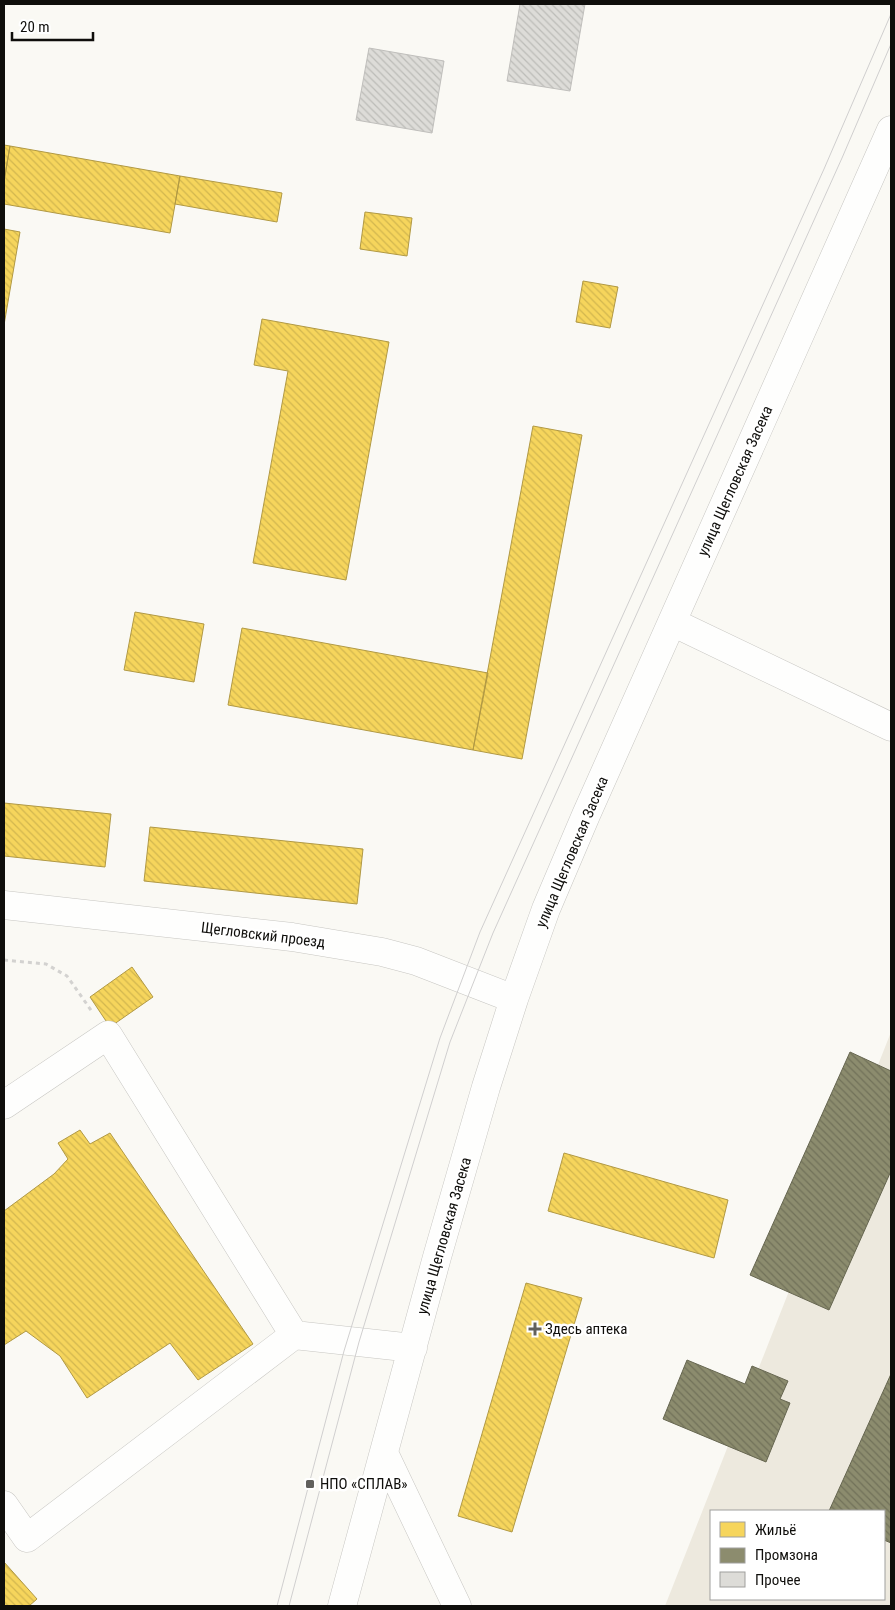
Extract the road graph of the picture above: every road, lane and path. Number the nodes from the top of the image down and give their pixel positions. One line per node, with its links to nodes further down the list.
1 (891, 130): 2 (street, улица Щегловская Засека)
2 (672, 622): 3 (street); 6 (street, улица Щегловская Засека)
3 (891, 727)
4 (4, 905): 6 (street, Щегловский проезд)
5 (4, 960): 7 (path)
6 (514, 999): 10 (street, улица Щегловская Засека)
7 (108, 1035): 8 (street); 9 (street)
8 (4, 1105)
9 (294, 1335): 10 (street); 12 (street)
10 (413, 1348): 11 (street, улица Щегловская Засека)
11 (384, 1453): 13 (street, улица Щегловская Засека); 14 (street)
12 (4, 1505)
13 (342, 1606)
14 (457, 1606)

